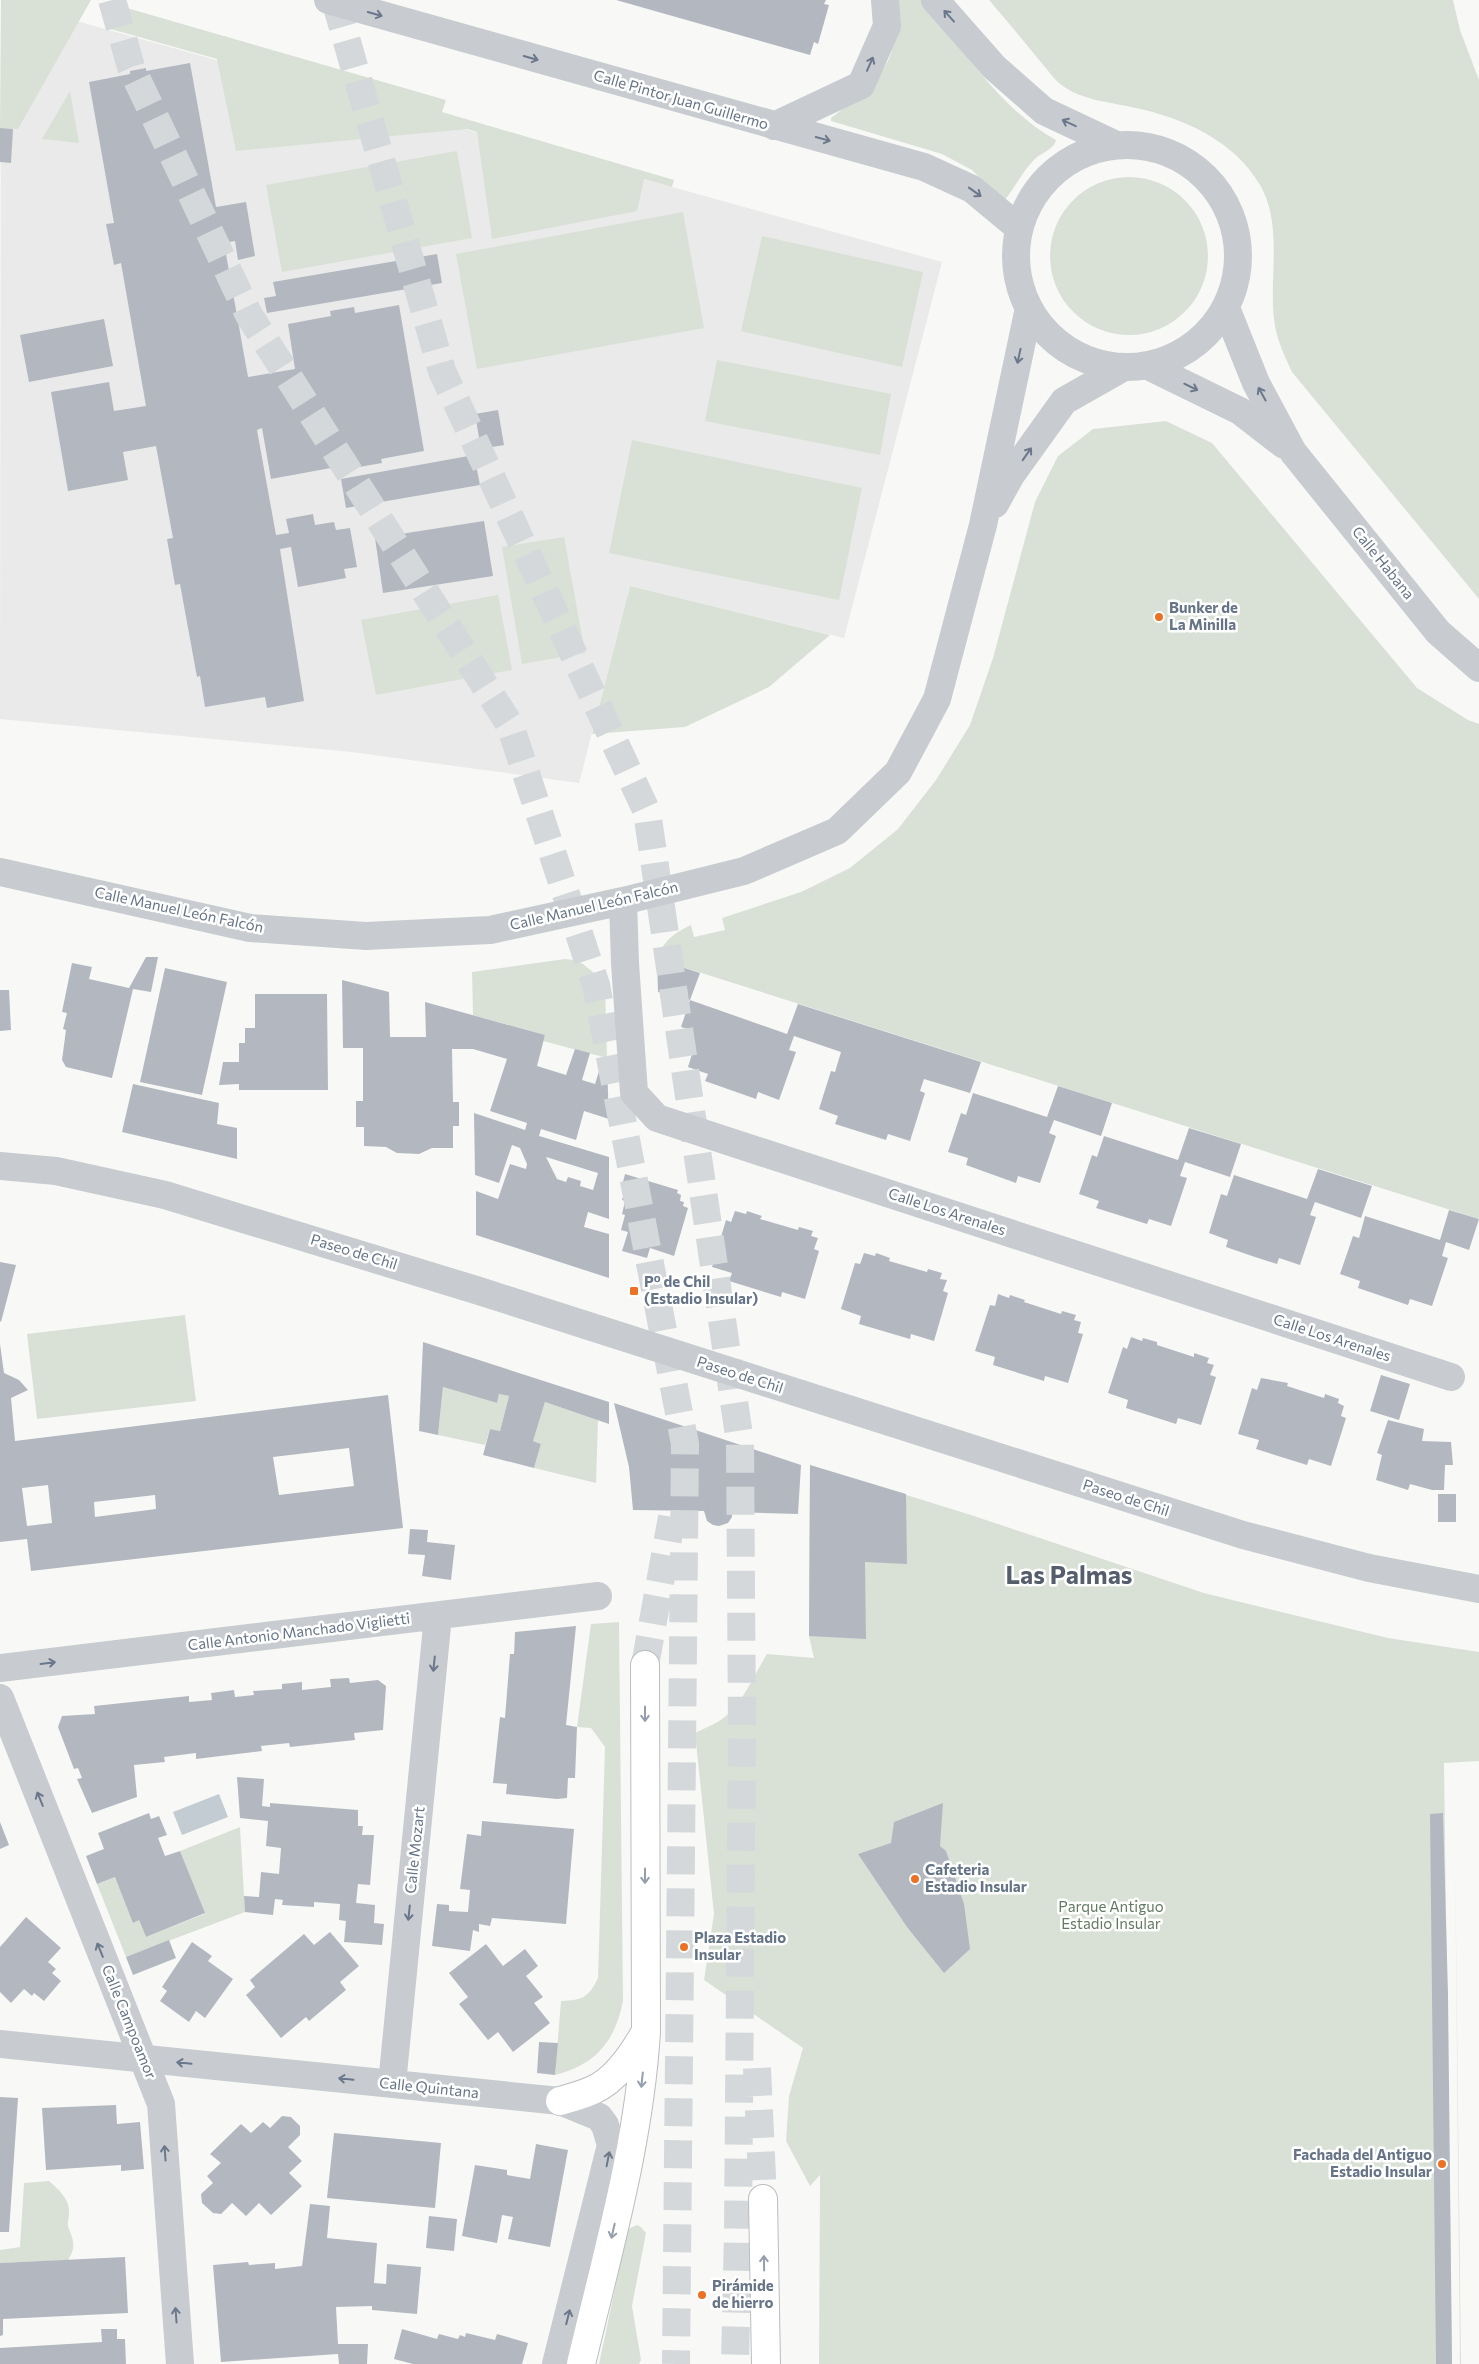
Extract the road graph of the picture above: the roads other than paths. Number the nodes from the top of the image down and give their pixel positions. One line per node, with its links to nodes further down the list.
1 (328, 0): 4 (street, Calle Pintor Juan Guillermo, one-way to 4)
2 (885, 0): 4 (street, one-way to 2)
3 (935, 0): 5 (street, one-way to 3)
4 (774, 126): 6 (street, Calle Pintor Juan Guillermo, one-way to 6)
5 (1114, 144): 6 (street); 8 (street)
6 (1019, 228): 7 (street)
7 (1029, 308): 9 (street, Calle Habana); 11 (street, one-way to 11)
8 (1226, 308): 9 (street); 10 (street, Calle Habana, one-way to 8)
9 (1136, 367): 10 (street, Calle Habana, one-way to 10); 11 (street, one-way to 9)
10 (1293, 452): 12 (street, Calle Habana)
11 (983, 525): 14 (street, Calle Manuel León Falcón)
12 (1479, 668)
13 (0, 872): 14 (street, Calle Manuel León Falcón)
14 (624, 901): 16 (street, Calle Los Arenales)
15 (0, 1166): 17 (street, Paseo de Chil)
16 (1451, 1377)
17 (1479, 1589)
18 (598, 1596): 19 (street, Calle Antonio Manchado Viglietti)
19 (438, 1616): 21 (street, Calle Antonio Manchado Viglietti, one-way to 19); 26 (street, Calle Mozart, one-way to 26)
20 (645, 1665): 23 (highway, one-way to 23)
21 (0, 1668)
22 (0, 1698): 25 (street, Calle Campoamor, one-way to 22)
23 (646, 2032): 27 (highway); 31 (highway, one-way to 31)
24 (0, 2044): 25 (street, Calle Quintana)
25 (144, 2059): 26 (street, Calle Quintana, one-way to 25); 29 (street, Calle Campoamor, one-way to 25)
26 (392, 2084): 27 (street, Calle Quintana)
27 (560, 2101): 30 (street, Calle Quintana, one-way to 27)
28 (763, 2199): 32 (highway, one-way to 28)
29 (180, 2364)
30 (556, 2364)
31 (581, 2364)
32 (766, 2364)

